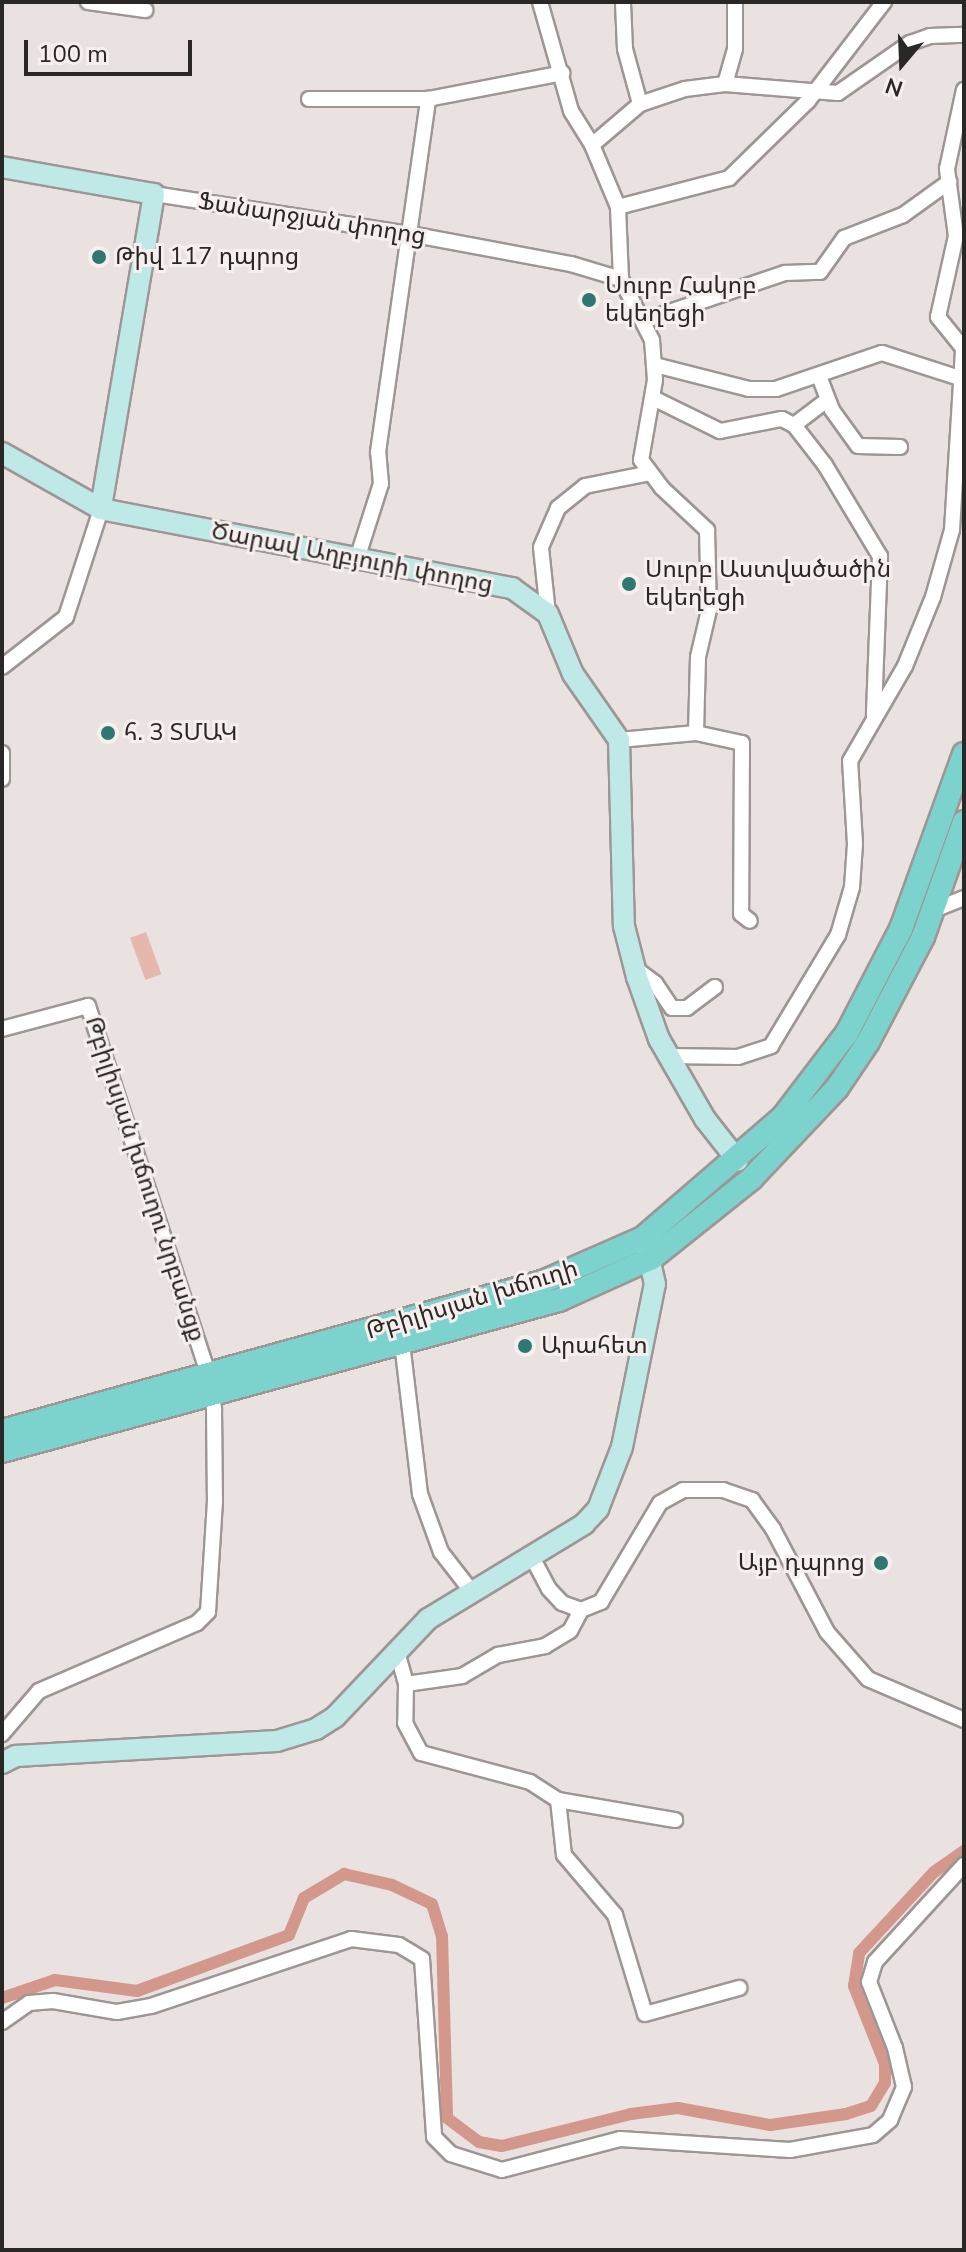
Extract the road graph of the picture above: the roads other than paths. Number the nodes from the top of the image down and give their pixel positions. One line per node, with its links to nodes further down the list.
1 (88, 2): 6 (street)
2 (540, 2): 8 (street)
3 (735, 2): 9 (street)
4 (884, 2): 10 (street)
5 (623, 3): 14 (street)
6 (145, 10)
7 (964, 35): 10 (street)
8 (563, 73): 13 (street); 15 (street)
9 (725, 84): 10 (street); 14 (street)
10 (816, 89): 19 (street)
11 (964, 90): 17 (street)
12 (309, 99): 13 (street)
13 (428, 99): 20 (street)
14 (640, 104): 15 (street)
15 (592, 145): 19 (street)
16 (2, 167): 18 (street, Ֆանարջյան փողոց)
17 (956, 183): 22 (street); 25 (street)
18 (154, 194): 20 (street, Ֆանարջյան փողոց); 32 (street)
19 (618, 207): 21 (street)
20 (410, 234): 21 (street, Ֆանարջյան փողոց); 33 (street)
21 (621, 279): 22 (street)
22 (646, 320): 23 (street)
23 (655, 365): 24 (street); 26 (street)
24 (819, 376): 25 (street); 27 (street)
25 (960, 378): 36 (street)
26 (653, 398): 28 (street); 31 (street)
27 (827, 400): 28 (street); 29 (street)
28 (794, 425): 36 (street)
29 (900, 447)
30 (2, 453): 32 (street, Ծարավ Աղբյուրի փողոց)
31 (650, 473): 34 (street); 37 (street)
32 (101, 509): 33 (street, Ծարավ Աղբյուրի փողոց); 35 (street)
33 (357, 559): 34 (street, Ծարավ Աղբյուրի փողոց)
34 (548, 614): 38 (street)
35 (2, 667)
36 (874, 716): 49 (street)
37 (696, 733): 38 (street); 45 (street)
38 (619, 740): 46 (street)
39 (2, 753): 41 (street)
40 (964, 754): 50 (main road, Թբիլիսյան խճուղի)
41 (2, 779)
42 (964, 822): 44 (main road, Թբիլիսյան խճուղի)
43 (964, 898): 44 (street)
44 (934, 910): 51 (main road, Թբիլիսյան խճուղի)
45 (750, 921)
46 (634, 968): 47 (street); 49 (street)
47 (715, 987)
48 (2, 1029): 53 (street, Թբիլիսյան խճուղու նրբանցք)
49 (668, 1056): 50 (street)
50 (738, 1161): 51 (main road, Թբիլիսյան խճուղի)
51 (647, 1248): 52 (main road, Թբիլիսյան խճուղի); 53 (main road, Թբիլիսյան խճուղի); 56 (street)
52 (402, 1343): 53 (main road, Թբիլիսյան խճուղի); 57 (street)
53 (210, 1383): 54 (main road, Թբիլիսյան խճուղի); 55 (main road, Թբիլիսյան խճուղի); 62 (street)
54 (2, 1431)
55 (2, 1451)
56 (533, 1559): 57 (street); 58 (street)
57 (472, 1592): 59 (street)
58 (581, 1610): 60 (street); 61 (street)
59 (397, 1652): 60 (street); 63 (street)
60 (406, 1684): 64 (street)
61 (964, 1720)
62 (2, 1734)
63 (2, 1763)
64 (558, 1800): 65 (street); 67 (street)
65 (675, 1820)
66 (964, 1865): 68 (street)
67 (739, 1988)
68 (2, 2022)

